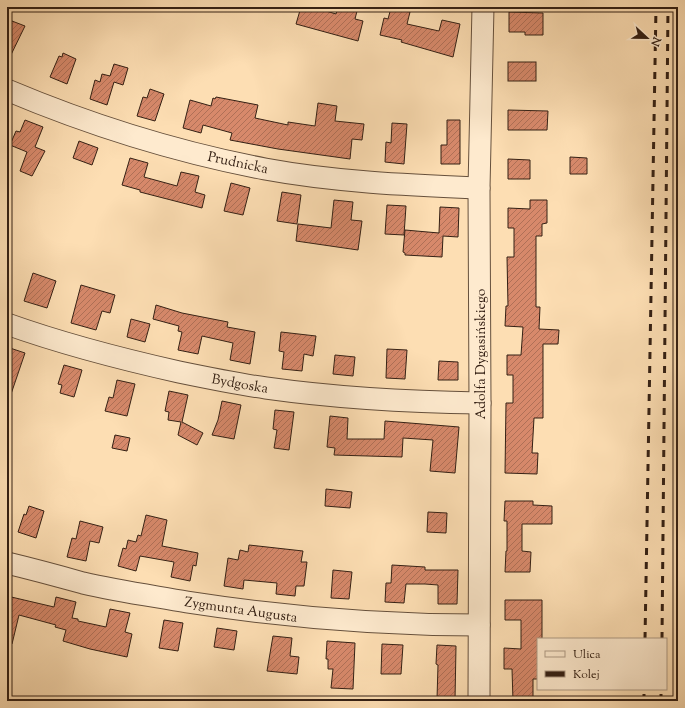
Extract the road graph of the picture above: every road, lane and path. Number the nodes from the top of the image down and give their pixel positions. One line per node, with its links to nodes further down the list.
1 (483, 7): 3 (street, Adolfa Dygasińskiego)
2 (7, 90): 3 (street, Prudnicka)
3 (479, 188): 5 (street, Adolfa Dygasińskiego)
4 (7, 324): 5 (street, Bydgoska)
5 (480, 403): 7 (street, Adolfa Dygasińskiego)
6 (7, 563): 7 (street, Zygmunta Augusta)
7 (479, 625): 8 (street, Adolfa Dygasińskiego)
8 (479, 701)

